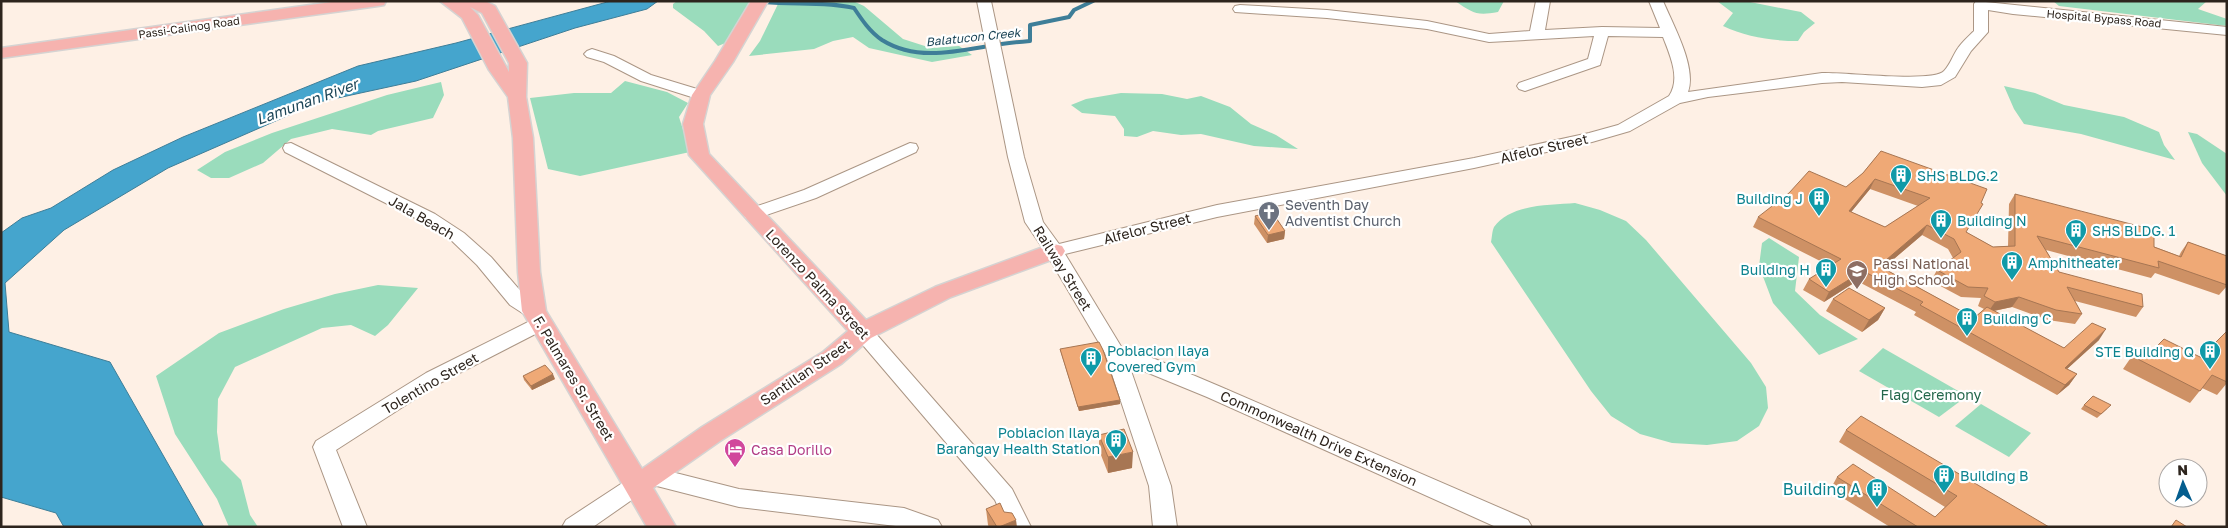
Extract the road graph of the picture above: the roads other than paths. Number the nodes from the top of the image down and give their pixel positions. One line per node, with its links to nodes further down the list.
1 (378, 1): 14 (main road, Passi-Calinog Road)
2 (448, 1): 18 (main road, F. Palmares Sr. Street)
3 (463, 1): 18 (main road, F. Palmares Sr. Street)
4 (760, 1): 17 (main road, Lorenzo Palma Street)
5 (984, 1): 23 (street, Railway Street)
6 (1543, 1): 13 (street)
7 (1656, 1): 12 (street)
8 (1980, 3): 11 (street, Hospital Bypass Road); 19 (street, Alfelor Street)
9 (1240, 8): 13 (street)
10 (1602, 31): 12 (street); 13 (street); 16 (street)
11 (2227, 31)
12 (1668, 33): 19 (street)
13 (1537, 35)
14 (1, 53)
15 (592, 54): 17 (street)
16 (1525, 86)
17 (701, 95): 22 (main road, Lorenzo Palma Street)
18 (517, 97): 24 (main road, F. Palmares Sr. Street)
19 (1675, 99): 23 (street, Alfelor Street)
20 (291, 148): 24 (street, Jala Beach)
21 (910, 148): 22 (street)
22 (752, 214): 25 (main road, Lorenzo Palma Street)
23 (1054, 251): 25 (main road, Santillan Street); 26 (street, Railway Street)
24 (537, 317): 27 (main road, F. Palmares Sr. Street); 28 (street, Tolentino Street)
25 (863, 332): 27 (main road, Santillan Street); 32 (street, Lorenzo Palma Street)
26 (1115, 354): 33 (street, Railway Street); 34 (street, Commonwealth Drive Extension)
27 (645, 480): 29 (street, Santillan Street); 30 (main road, F. Palmares Sr. Street); 31 (street)
28 (355, 527)
29 (574, 527)
30 (662, 527)
31 (930, 527)
32 (1018, 527)
33 (1165, 527)
34 (1520, 527)

